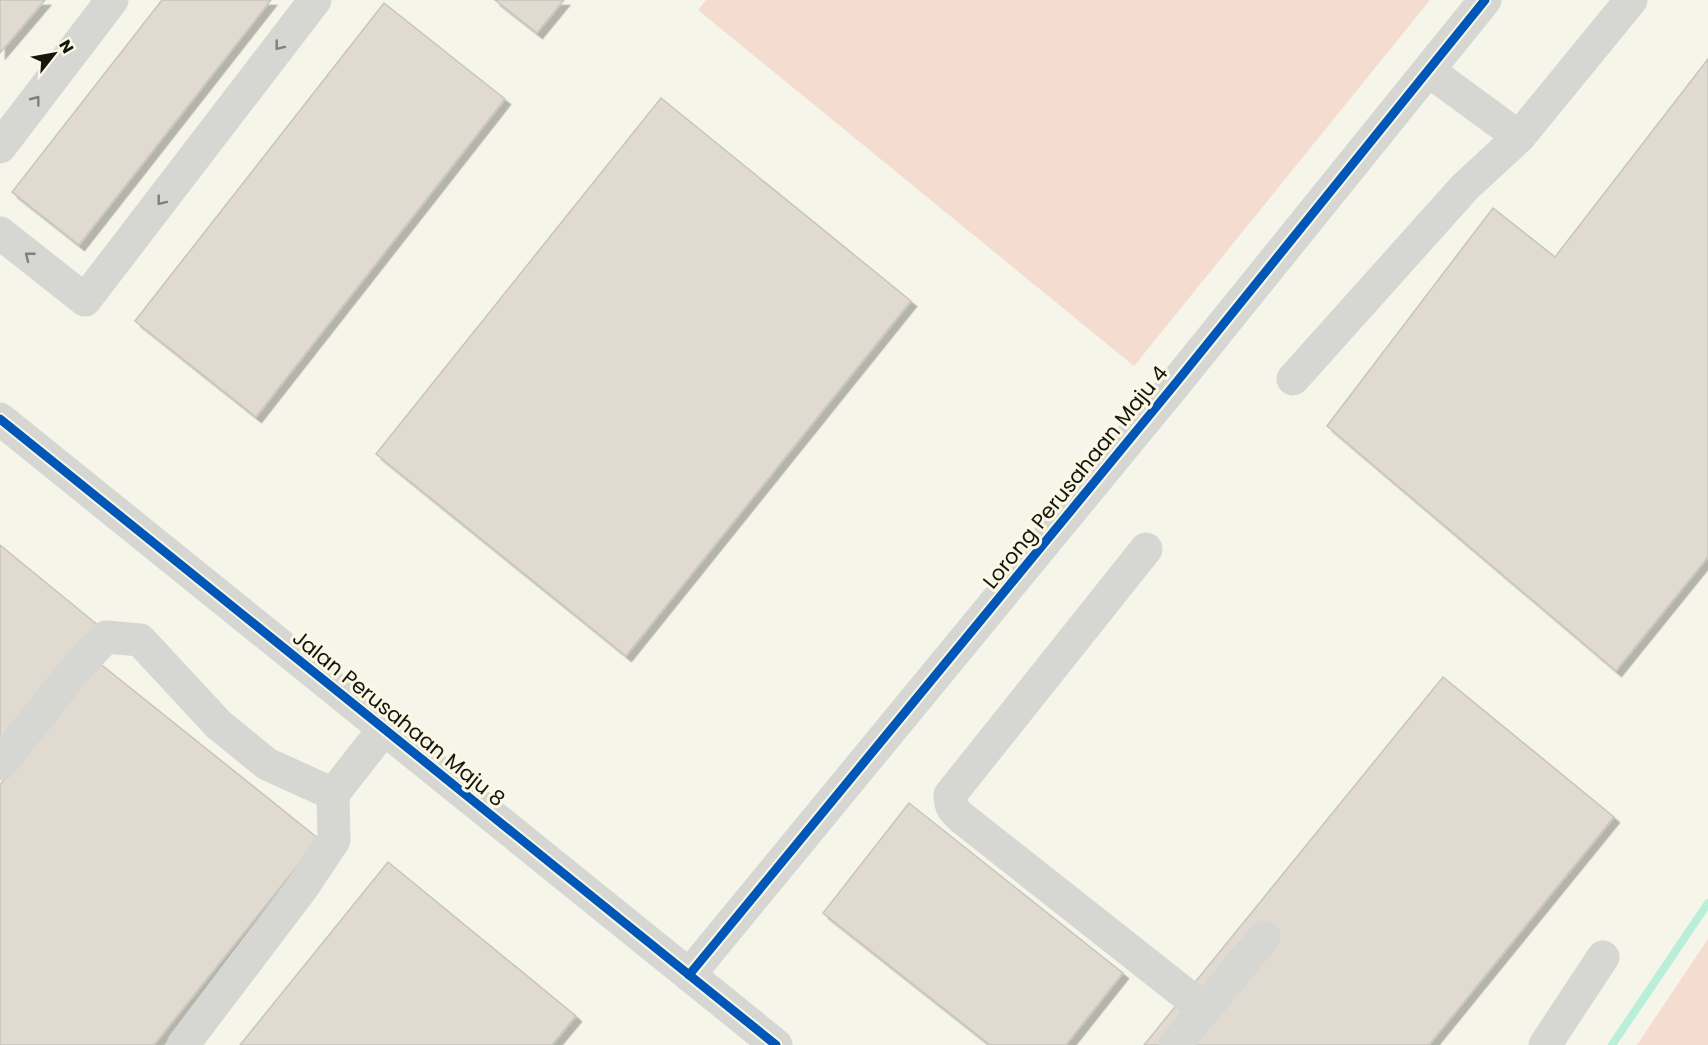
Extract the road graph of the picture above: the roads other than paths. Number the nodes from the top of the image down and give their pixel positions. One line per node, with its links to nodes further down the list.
1 (112, 0): 7 (street, one-way to 1)
2 (315, 0): 8 (street, one-way to 8)
3 (1485, 0): 5 (street, Lorong Perusahaan Maju 4)
4 (1632, 0): 6 (street)
5 (1429, 71): 6 (street); 17 (street, Lorong Perusahaan Maju 4)
6 (1519, 137): 9 (street)
7 (0, 147)
8 (0, 233)
9 (1293, 379)
10 (0, 419): 12 (street, Jalan Perusahaan Maju 8)
11 (1146, 549): 18 (street)
12 (384, 729): 14 (street); 17 (street, Jalan Perusahaan Maju 8)
13 (0, 764): 14 (street)
14 (333, 794): 19 (street)
15 (1264, 937): 18 (street)
16 (1603, 957): 22 (street)
17 (689, 975): 20 (street, Jalan Perusahaan Maju 8)
18 (1204, 1009): 21 (street)
19 (183, 1045)
20 (776, 1045)
21 (1175, 1045)
22 (1545, 1045)

